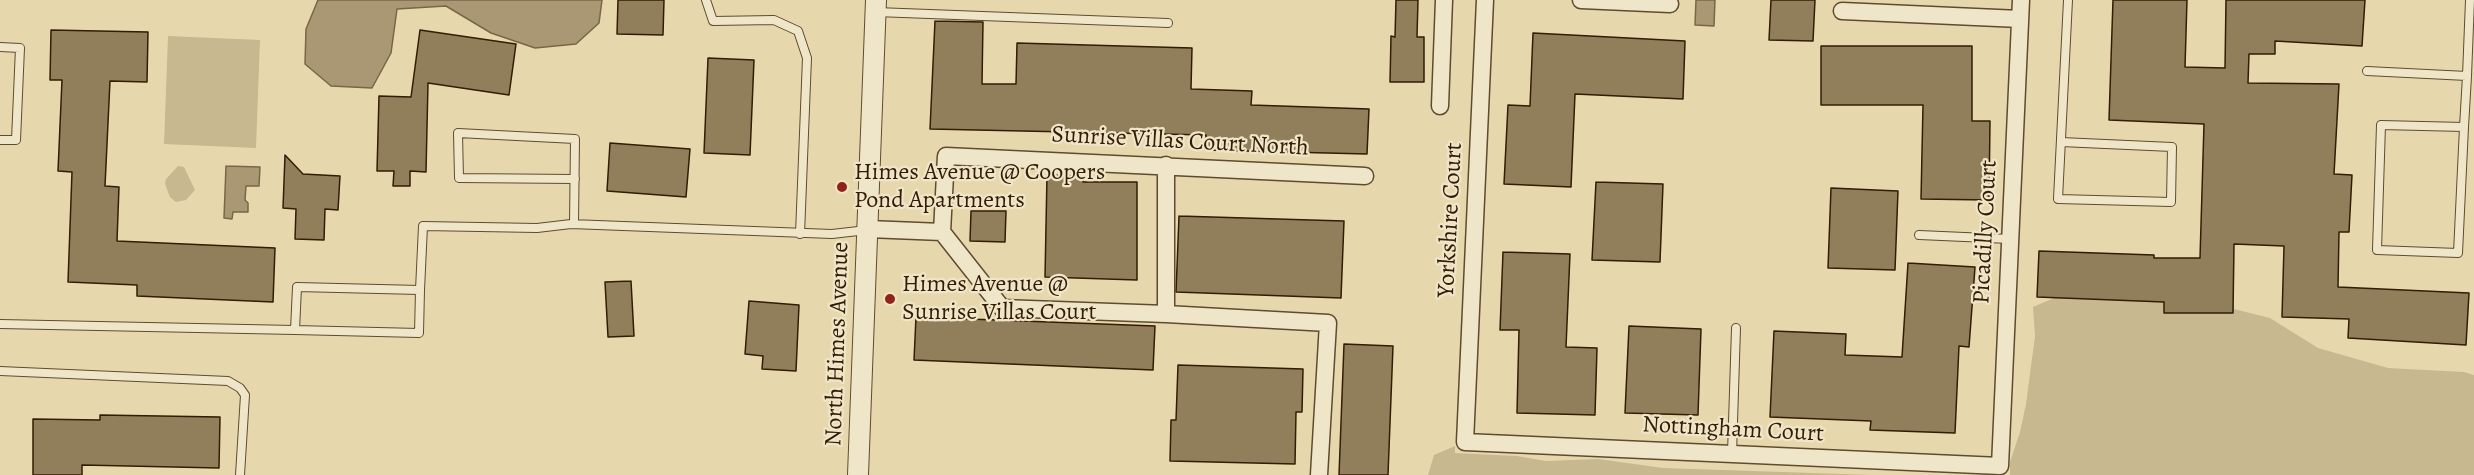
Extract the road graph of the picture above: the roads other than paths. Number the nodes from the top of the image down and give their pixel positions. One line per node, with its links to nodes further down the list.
1 (706, 0): 26 (lane)
2 (1444, 0): 16 (street)
3 (1485, 0): 35 (street, Yorkshire Court)
4 (1581, 0): 8 (street)
5 (2021, 0): 11 (street, Picadilly Court)
6 (2068, 0): 19 (lane)
7 (2470, 0): 15 (lane)
8 (1670, 4)
9 (875, 6): 12 (lane); 24 (street, North Himes Avenue)
10 (1842, 11): 11 (street)
11 (2020, 20): 28 (street, Picadilly Court)
12 (1168, 23)
13 (0, 47): 18 (lane)
14 (2367, 71): 15 (lane)
15 (2467, 76): 17 (lane)
16 (1440, 106)
17 (2464, 127): 17 (lane)
18 (0, 140)
19 (2061, 142): 19 (lane)
20 (1166, 165): 21 (street, Sunrise Villas Court North); 25 (street, Sunrise Villas Court North); 30 (street)
21 (1365, 176)
22 (575, 179): 22 (lane); 23 (lane)
23 (574, 224): 26 (lane); 29 (lane)
24 (868, 230): 25 (street); 26 (lane); 39 (street, North Himes Avenue)
25 (942, 232): 30 (street)
26 (800, 234)
27 (1919, 235): 28 (lane)
28 (2010, 239): 37 (street, Picadilly Court)
29 (420, 290): 33 (lane); 33 (lane)
30 (1166, 314): 40 (street)
31 (0, 324): 33 (lane)
32 (1736, 328): 36 (lane)
33 (295, 330)
34 (0, 371): 38 (lane)
35 (1465, 442): 36 (street, Nottingham Court)
36 (1732, 454): 37 (street, Nottingham Court)
37 (2000, 466)
38 (240, 475)
39 (858, 475)
40 (1319, 475)

